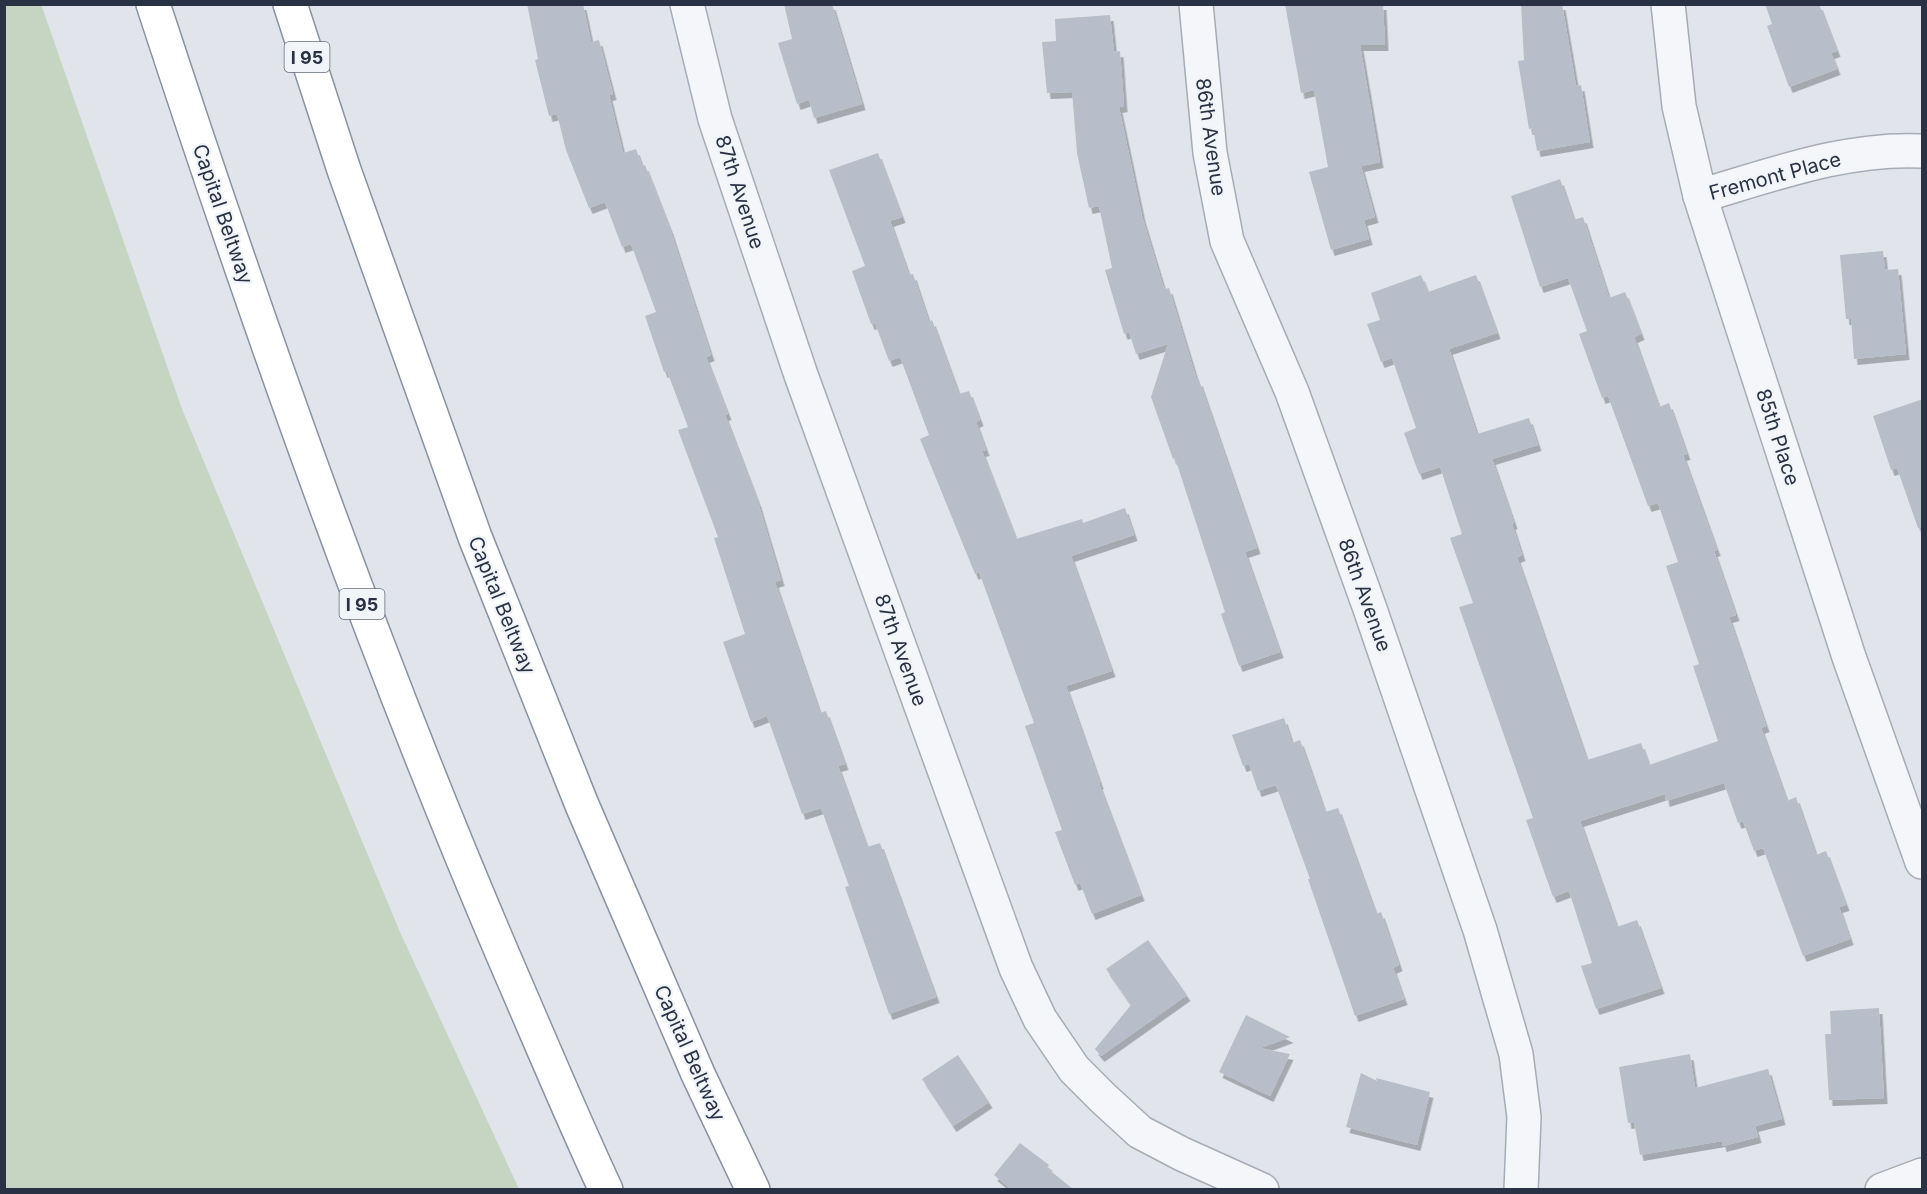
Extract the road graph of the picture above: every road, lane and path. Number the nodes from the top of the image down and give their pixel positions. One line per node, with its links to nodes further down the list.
1 (153, 4): 10 (highway, Capital Beltway / I 95)
2 (290, 4): 11 (highway, Capital Beltway / I 95)
3 (687, 4): 12 (street, 87th Avenue)
4 (1196, 4): 13 (street, 86th Avenue)
5 (1668, 4): 7 (street, 85th Place)
6 (1923, 152): 7 (street, Fremont Place)
7 (1700, 196): 8 (street, 85th Place)
8 (1923, 862)
9 (1923, 1175): 14 (street)
10 (606, 1190)
11 (753, 1190)
12 (1262, 1190)
13 (1521, 1190)
14 (1882, 1190)

